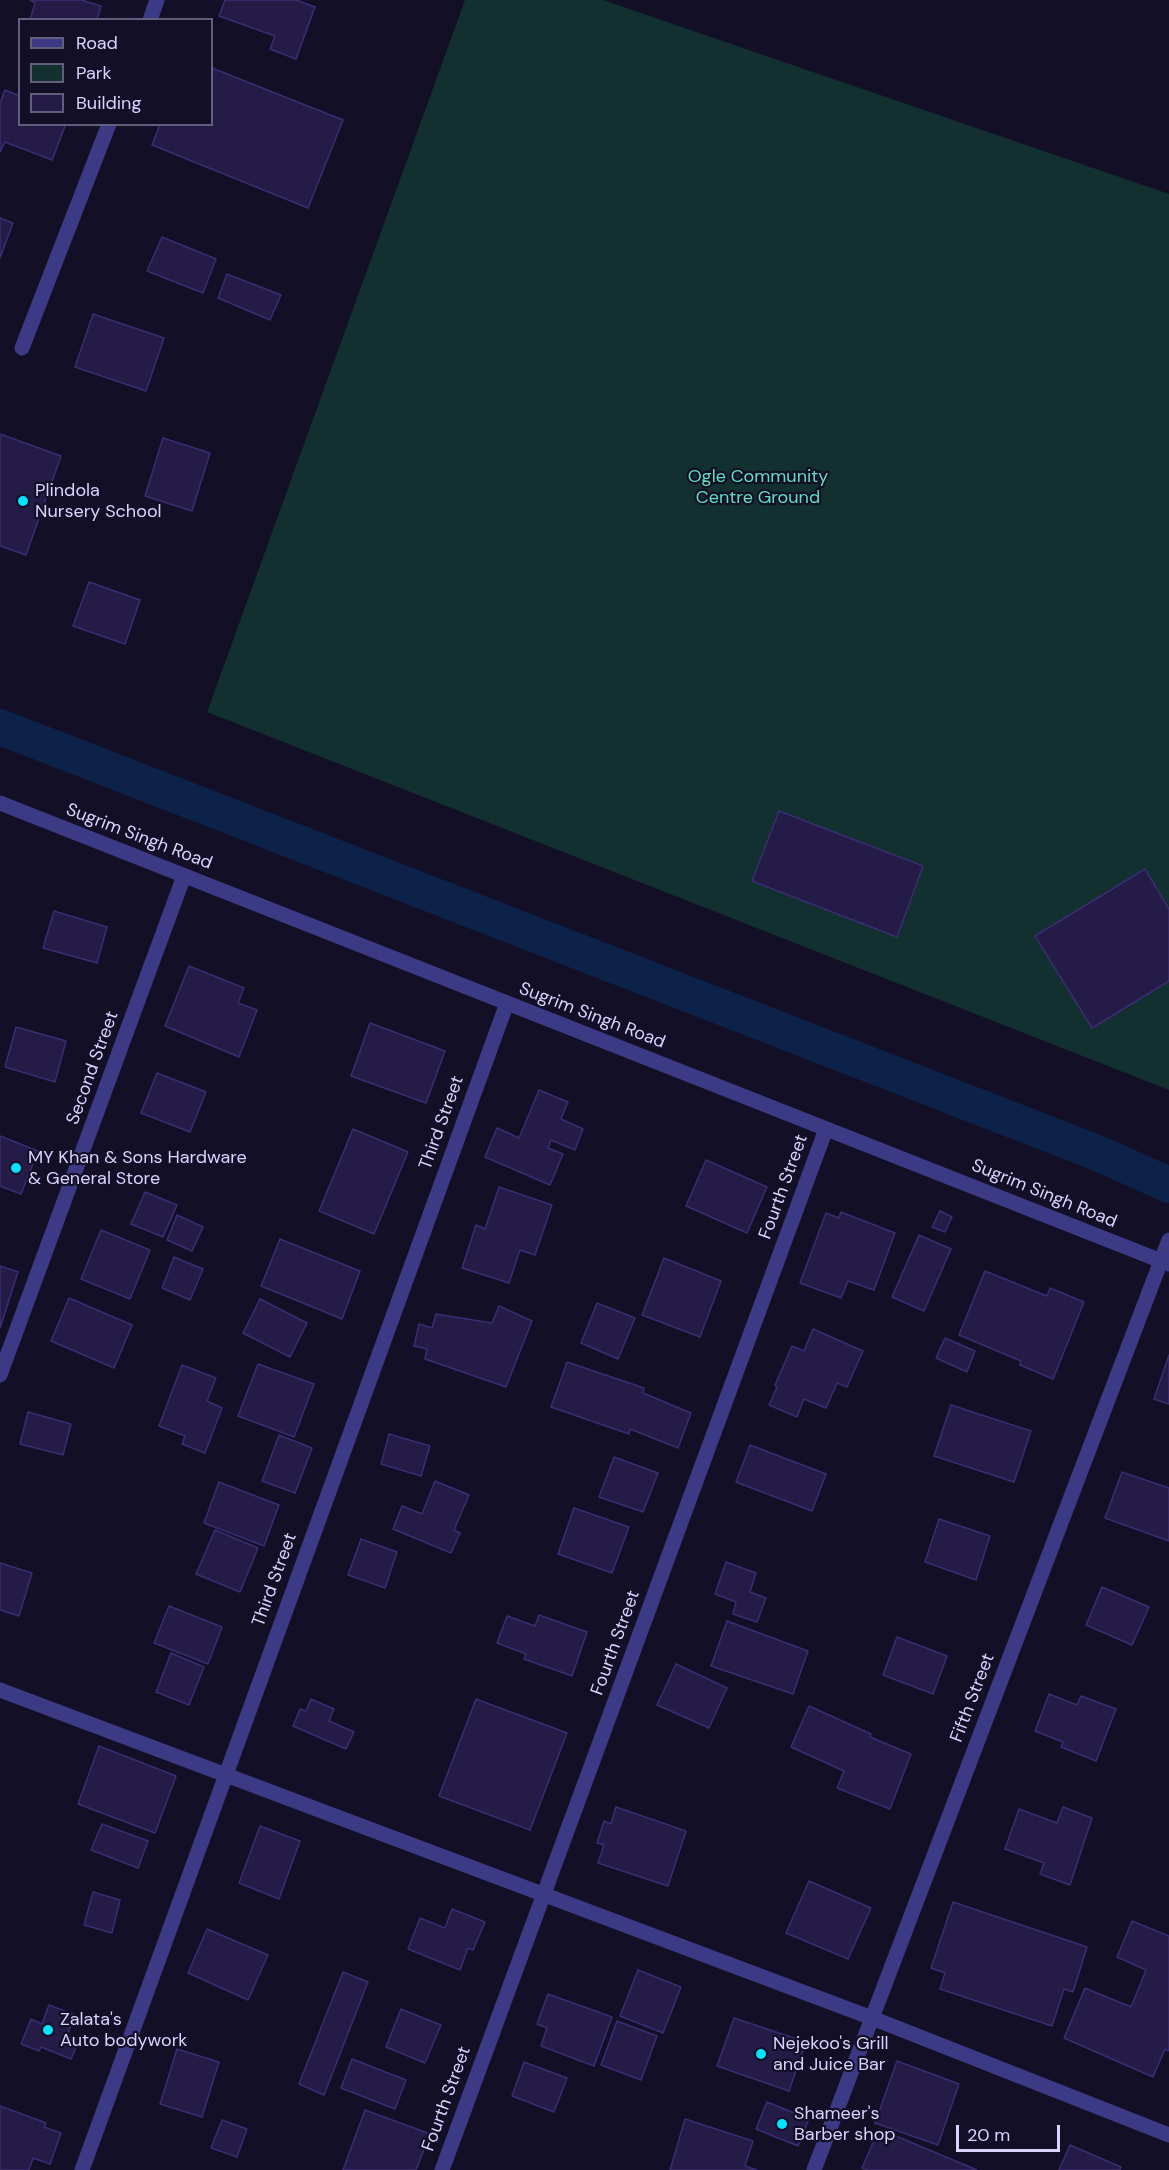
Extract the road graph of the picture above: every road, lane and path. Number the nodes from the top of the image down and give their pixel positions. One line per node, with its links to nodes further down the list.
1 (158, 0): 2 (street)
2 (151, 18)
3 (108, 126): 4 (street)
4 (22, 348)
5 (0, 803): 6 (street, Sugrim Singh Road)
6 (184, 876): 7 (street, Sugrim Singh Road); 11 (street, Second Street)
7 (507, 1003): 8 (street, Sugrim Singh Road); 13 (street, Third Street)
8 (826, 1129): 10 (street, Sugrim Singh Road); 14 (street, Fourth Street)
9 (1169, 1240): 10 (street, Fifth Street)
10 (1165, 1263): 15 (street, Fifth Street)
11 (0, 1376)
12 (0, 1690): 13 (street)
13 (225, 1774): 14 (street); 17 (street, Third Street)
14 (544, 1894): 15 (street); 18 (street, Fourth Street)
15 (872, 2018): 16 (street); 19 (street, Fifth Street)
16 (1169, 2135)
17 (82, 2170)
18 (442, 2170)
19 (814, 2170)

